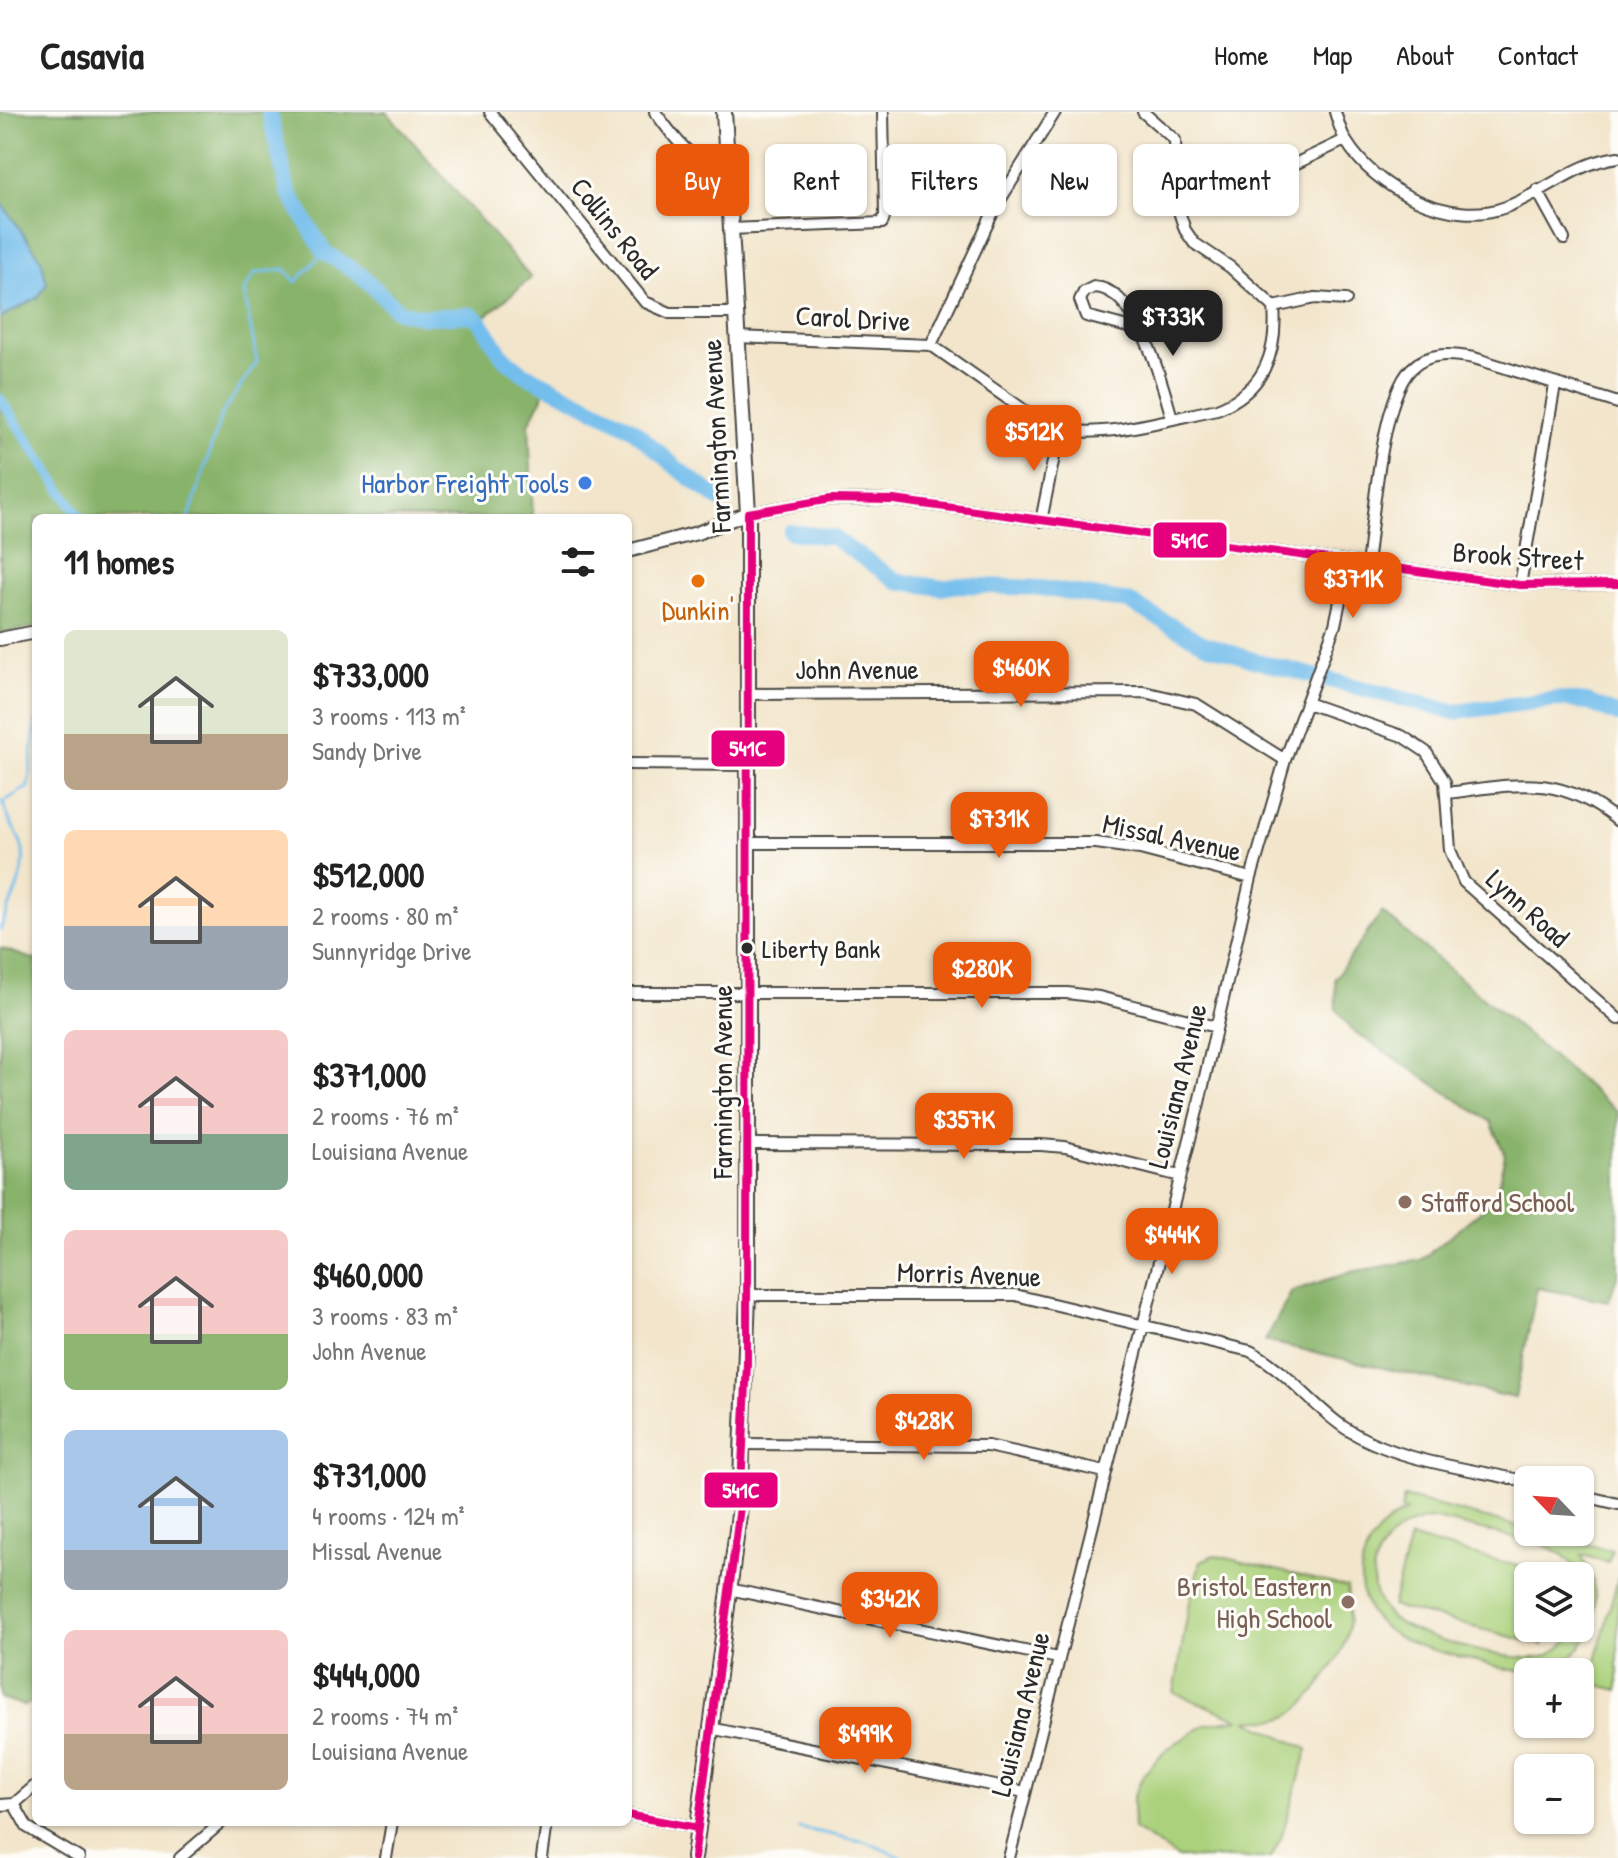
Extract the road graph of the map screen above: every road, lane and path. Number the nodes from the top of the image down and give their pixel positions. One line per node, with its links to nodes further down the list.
1 (490, 112): 19 (street, Collins Road)
2 (655, 112): 9 (street)
3 (724, 112): 10 (highway, Farmington Avenue)
4 (883, 112): 15 (street)
5 (1055, 112): 22 (street)
6 (1143, 112): 18 (street)
7 (1335, 112): 8 (street)
8 (1345, 140): 12 (street); 13 (street)
9 (682, 144)
10 (725, 144)
11 (1618, 157): 13 (street)
12 (1299, 162)
13 (1537, 190): 16 (street)
14 (729, 216): 15 (highway, Farmington Avenue)
15 (730, 229): 19 (highway, Farmington Avenue)
16 (1564, 239)
17 (1346, 300): 18 (street)
18 (1274, 307): 25 (street)
19 (735, 313): 21 (highway, Farmington Avenue)
20 (1139, 330): 20 (street); 25 (street)
21 (737, 337): 22 (street, Carol Drive); 27 (highway, Farmington Avenue)
22 (931, 345): 26 (street, Carol Drive)
23 (1555, 385): 24 (street); 31 (street); 33 (street)
24 (1618, 403)
25 (1172, 418): 26 (street)
26 (1059, 432): 28 (street)
27 (748, 513): 28 (street, Brook Street); 29 (main road); 36 (highway, Farmington Avenue)
28 (1041, 521): 30 (street, Brook Street)
29 (632, 550)
30 (1348, 563): 31 (street, Brook Street); 37 (street, Louisiana Avenue)
31 (1367, 565): 33 (street, Brook Street)
32 (1618, 584): 33 (street, Brook Street)
33 (1520, 585)
34 (32, 633): 35 (main road)
35 (0, 639)
36 (748, 694): 38 (street, John Avenue); 40 (highway, Farmington Avenue)
37 (1307, 703): 38 (street, Louisiana Avenue); 41 (street, Lynn Road)
38 (1285, 760): 44 (street, Louisiana Avenue)
39 (632, 764): 40 (street)
40 (748, 765): 43 (highway, Farmington Avenue)
41 (1448, 793): 42 (street); 47 (street, Lynn Road)
42 (1618, 821)
43 (747, 843): 44 (street, Missal Avenue); 46 (highway, Farmington Avenue)
44 (1251, 878): 48 (street, Louisiana Avenue)
45 (632, 993): 46 (street)
46 (748, 993): 48 (street); 49 (highway, Farmington Avenue)
47 (1618, 1019)
48 (1216, 1027): 50 (street, Louisiana Avenue)
49 (749, 1144): 50 (street); 51 (highway, Farmington Avenue)
50 (1180, 1176): 52 (street, Louisiana Avenue)
51 (748, 1295): 52 (street, Morris Avenue); 53 (highway, Farmington Avenue)
52 (1142, 1324): 54 (street, Louisiana Avenue); 55 (street, Morris Avenue)
53 (743, 1444): 54 (street); 58 (highway, Farmington Avenue)
54 (1105, 1472): 59 (street, Louisiana Avenue)
55 (1514, 1478)
56 (1594, 1498): 57 (street)
57 (1618, 1504)
58 (729, 1589): 59 (street); 60 (highway, Farmington Avenue)
59 (1058, 1658): 62 (street, Louisiana Avenue)
60 (710, 1728): 62 (street); 69 (highway, Farmington Avenue)
61 (32, 1788): 63 (street)
62 (1025, 1792): 75 (street, Louisiana Avenue)
63 (14, 1804): 64 (street); 70 (street)
64 (0, 1805)
65 (632, 1816): 69 (street)
66 (217, 1826): 71 (street)
67 (391, 1826): 72 (street)
68 (546, 1826): 73 (street)
69 (698, 1828): 74 (highway, Farmington Avenue)
70 (79, 1858)
71 (180, 1858)
72 (386, 1858)
73 (542, 1858)
74 (694, 1858)
75 (1009, 1858)

